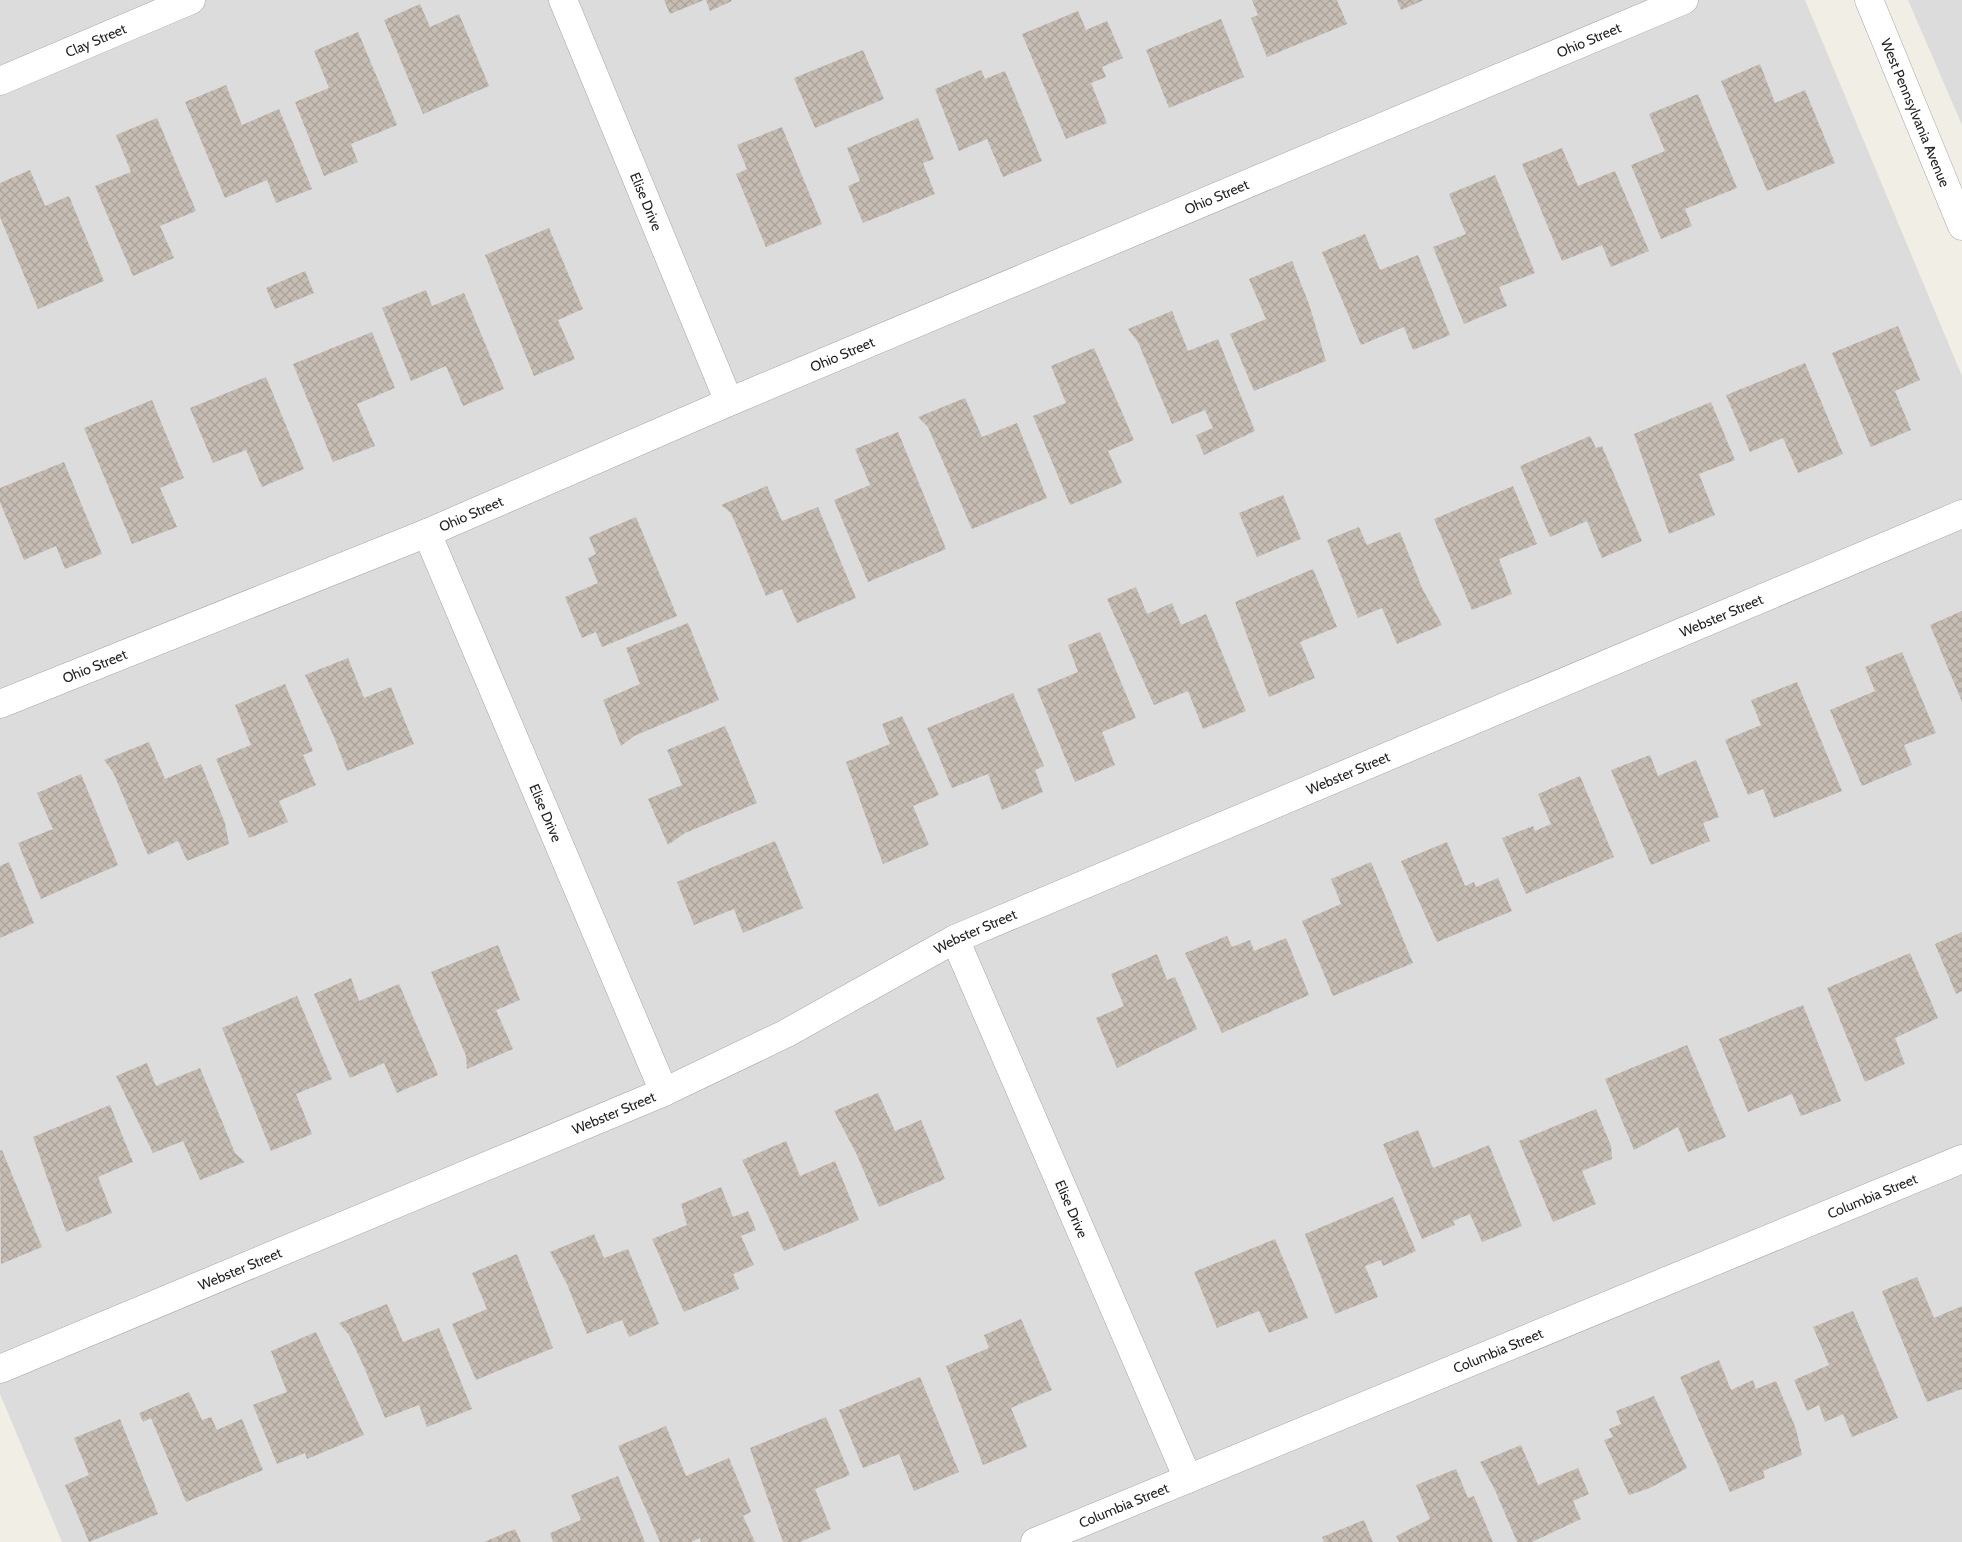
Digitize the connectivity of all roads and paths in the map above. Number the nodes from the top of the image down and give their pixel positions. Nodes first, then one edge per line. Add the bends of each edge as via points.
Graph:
1 (192, 0) edge
2 (563, 0) edge
3 (1684, 0) edge
4 (1869, 0) edge
5 (0, 81) edge
6 (1962, 226) edge
7 (729, 402) junction
8 (1962, 514) edge
9 (427, 533) junction
10 (0, 704) edge
11 (955, 939) junction
12 (664, 1092) junction
13 (1962, 1159) edge
14 (0, 1369) edge
15 (1188, 1479) junction
16 (1035, 1542) edge

1 - 5 street, Clay Street
2 - 7 street, Elise Drive
3 - 7 street, Ohio Street
4 - 6 street, West Pennsylvania Avenue
7 - 9 street, Ohio Street
8 - 11 street, Webster Street
9 - 10 street, Ohio Street
9 - 12 street, Elise Drive
11 - 12 street, Webster Street via 785,1034
11 - 15 street, Elise Drive
12 - 14 street, Webster Street
13 - 15 street, Columbia Street
15 - 16 street, Columbia Street

